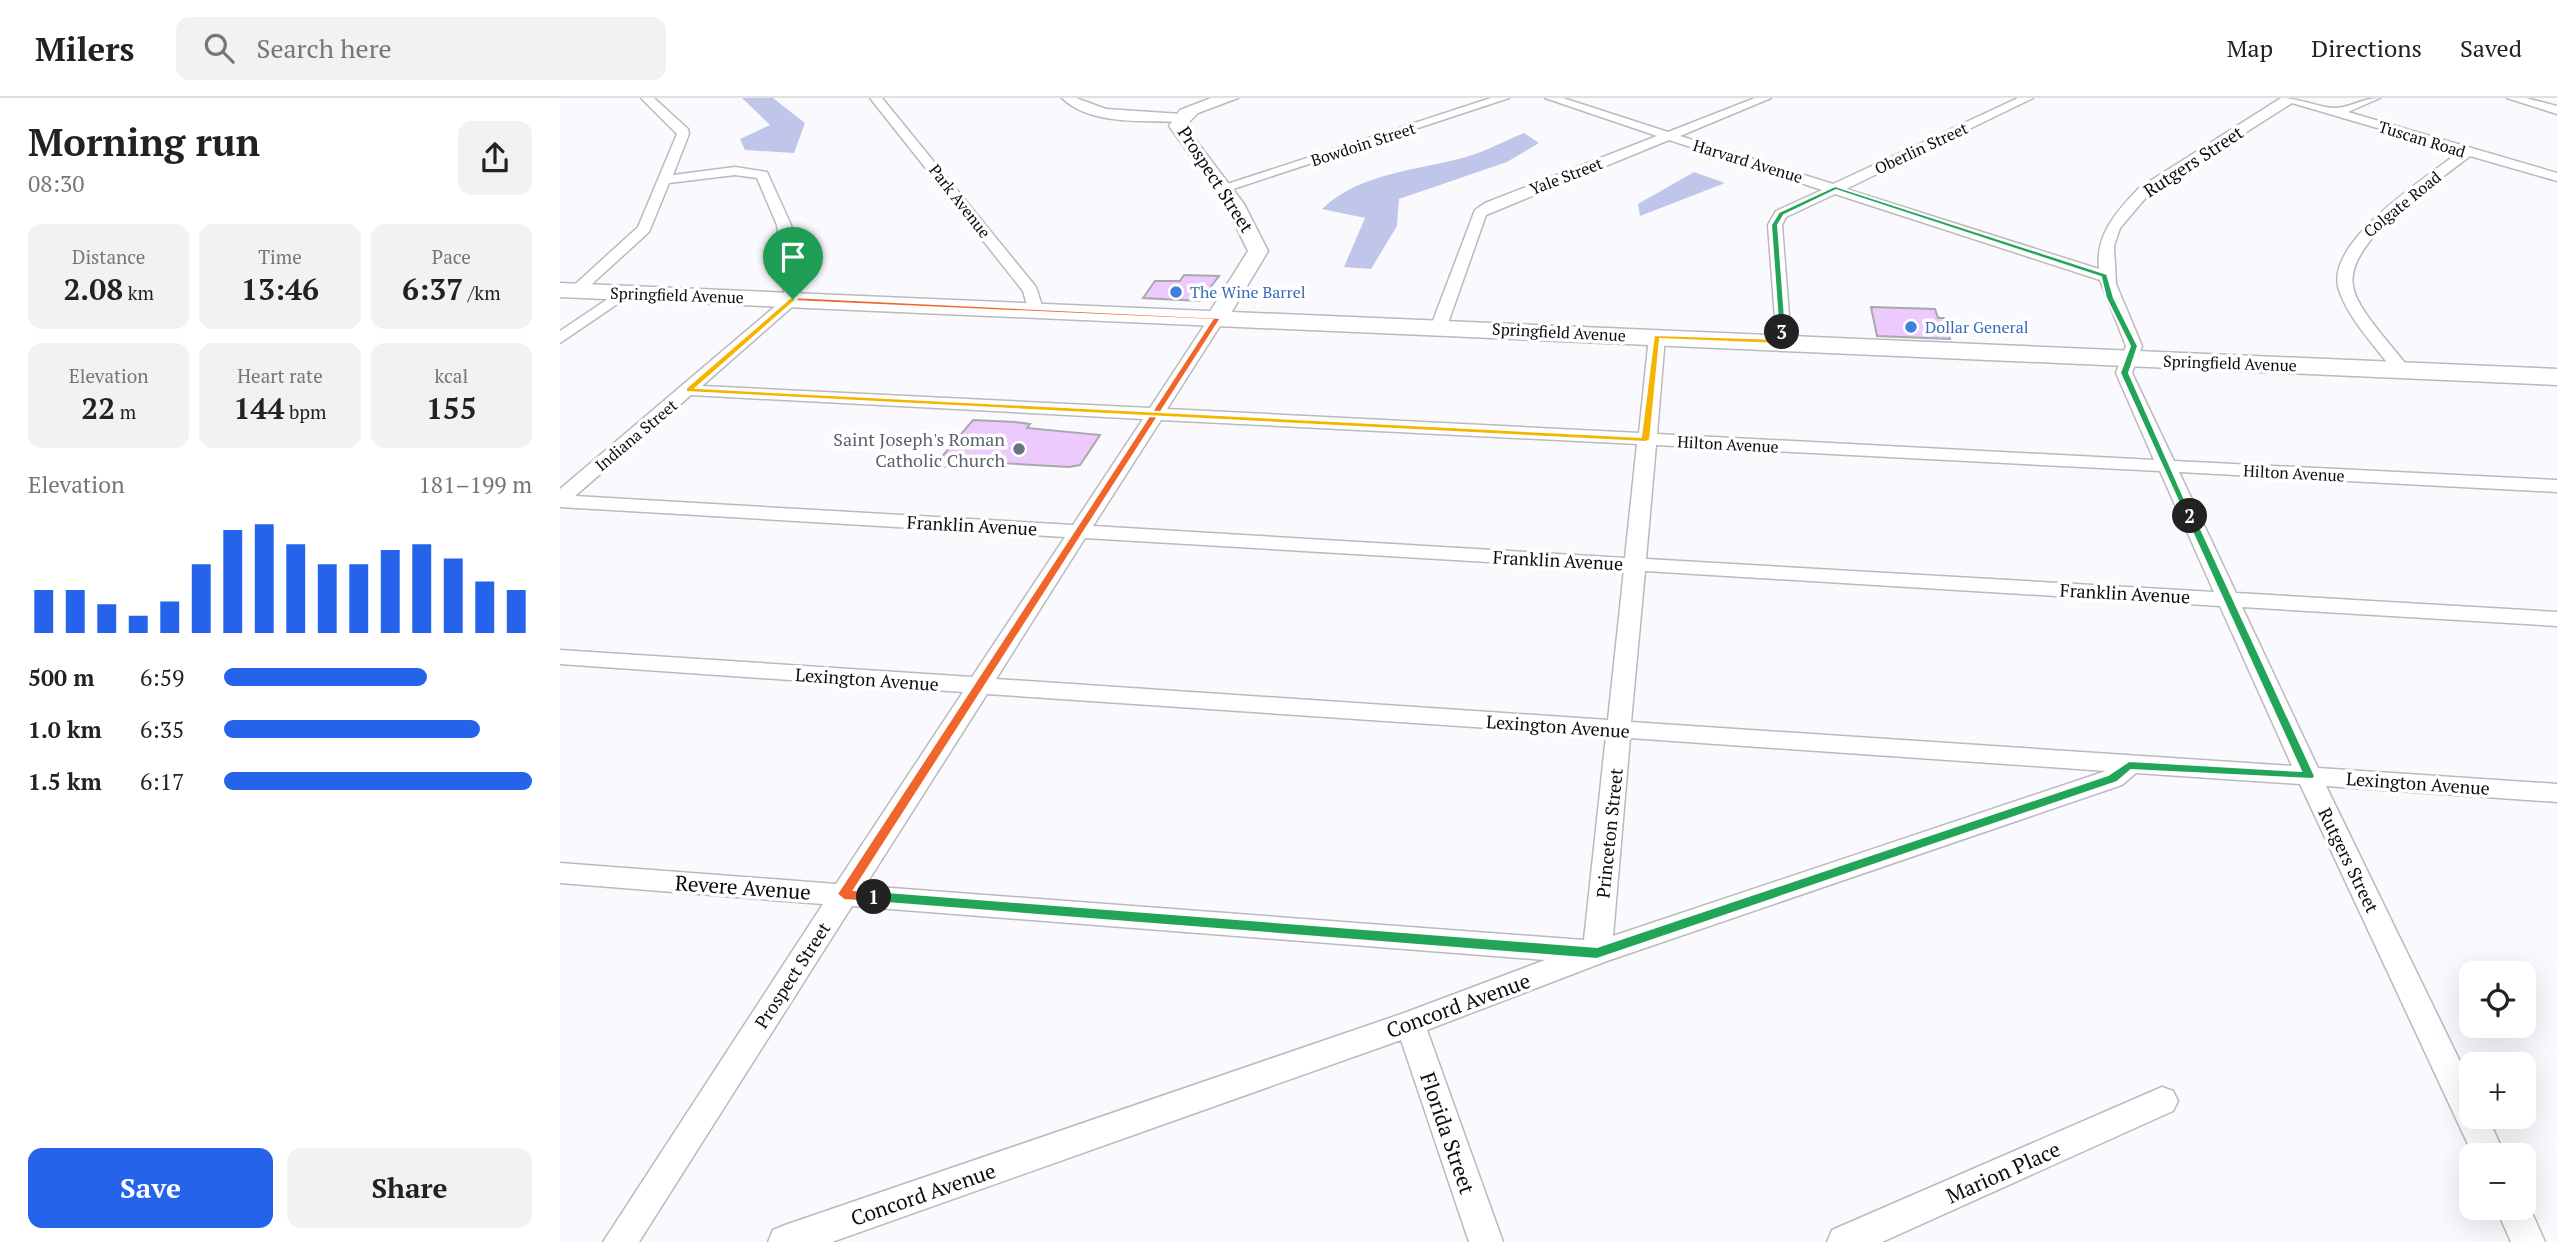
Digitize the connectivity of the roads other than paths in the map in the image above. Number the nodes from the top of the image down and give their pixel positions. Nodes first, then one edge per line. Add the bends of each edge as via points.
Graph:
1 (647, 98) edge
2 (876, 98) edge
3 (1068, 98) edge
4 (1230, 98) edge
5 (1503, 98) edge
6 (1551, 98) edge
7 (1765, 98) edge
8 (2027, 98) edge
9 (2289, 98) edge
10 (2374, 98) edge
11 (2513, 98) edge
12 (2557, 110) edge
13 (2334, 113) junction
14 (1181, 118) junction
15 (1669, 136) junction
16 (2466, 153) junction
17 (2557, 177) edge
18 (665, 180) junction
19 (1222, 188) junction
20 (1835, 188) junction
21 (2104, 276) junction
22 (568, 291) edge
23 (624, 293) junction
24 (793, 299) junction
25 (1035, 309) junction
26 (1217, 318) junction
27 (1439, 326) junction
28 (1657, 337) junction
29 (560, 338) edge
30 (1783, 342) junction
31 (2130, 359) junction
32 (2402, 369) junction
33 (2557, 377) edge
34 (689, 390) junction
35 (1155, 414) junction
36 (1646, 440) junction
37 (2167, 467) junction
38 (2557, 486) edge
39 (560, 500) edge
40 (1079, 532) junction
41 (1633, 564) junction
42 (2229, 599) junction
43 (2557, 619) edge
44 (560, 657) edge
45 (980, 687) junction
46 (1620, 730) junction
47 (2129, 765) junction
48 (2309, 776) junction
49 (2557, 793) edge
50 (560, 873) edge
51 (844, 894) junction
52 (1597, 953) junction
53 (1410, 1024) junction
54 (2162, 1101) dead end
55 (2483, 1143) edge
56 (2518, 1220) edge
57 (1856, 1240) edge
58 (620, 1242) edge
59 (785, 1242) edge
60 (1486, 1242) edge
61 (2528, 1242) edge

1 - 18 street via 682,129
2 - 25 street, Park Avenue via 1031,290
3 - 14 street via 1116,114
4 - 14 street, Prospect Street via 1196,108
5 - 19 street, Bowdoin Street
6 - 15 street, Harvard Avenue
7 - 15 street, Yale Street
8 - 20 street, Oberlin Street
9 - 13 street, Tuscan Road
9 - 21 street, Rutgers Street via 2125,207 2112,227
10 - 13 street
11 - 12 street
13 - 16 street, Tuscan Road
14 - 19 street, Prospect Street via 1177,126
15 - 20 street, Harvard Avenue
15 - 27 street, Yale Street via 1480,213
16 - 17 street, Tuscan Road
16 - 32 street, Colgate Road via 2367,232 2346,262 2345,287 2352,303
18 - 22 street via 644,229
18 - 24 street via 735,171 762,175 784,225
19 - 26 street, Prospect Street via 1258,251
20 - 21 street, Harvard Avenue
20 - 30 street, Oberlin Street via 1782,214 1774,225
21 - 31 street, Rutgers Street via 2134,346
22 - 23 main road, Springfield Avenue
23 - 24 main road, Springfield Avenue
23 - 29 street
24 - 25 main road, Springfield Avenue
24 - 34 street, Indiana Street
25 - 26 main road, Springfield Avenue
26 - 27 main road, Springfield Avenue
26 - 35 street, Prospect Street
27 - 28 main road, Springfield Avenue
28 - 30 main road, Springfield Avenue
28 - 36 street, Princeton Street
30 - 31 main road, Springfield Avenue
31 - 32 main road, Springfield Avenue
31 - 37 street, Rutgers Street via 2124,373
32 - 33 main road, Springfield Avenue
34 - 35 street, Hilton Avenue
34 - 39 street, Indiana Street
35 - 36 street, Hilton Avenue
35 - 40 street, Prospect Street
36 - 37 street, Hilton Avenue
36 - 41 street, Princeton Street
37 - 38 street, Hilton Avenue
37 - 42 street, Rutgers Street
39 - 40 street, Franklin Avenue
40 - 41 street, Franklin Avenue
40 - 45 street, Prospect Street
41 - 42 street, Franklin Avenue
41 - 46 street, Princeton Street
42 - 43 street, Franklin Avenue
42 - 48 street, Rutgers Street
44 - 45 street, Lexington Avenue
45 - 46 street, Lexington Avenue
45 - 51 street, Prospect Street
46 - 47 street, Lexington Avenue
46 - 52 street, Princeton Street
47 - 48 street, Lexington Avenue
47 - 52 street, Concord Avenue via 2113,779
48 - 49 street, Lexington Avenue
48 - 55 street, Rutgers Street
50 - 51 street, Revere Avenue
51 - 52 street, Revere Avenue
51 - 58 street, Prospect Street
52 - 53 street, Concord Avenue
53 - 59 street, Concord Avenue
53 - 60 street, Florida Street
54 - 57 street, Marion Place
56 - 61 street

